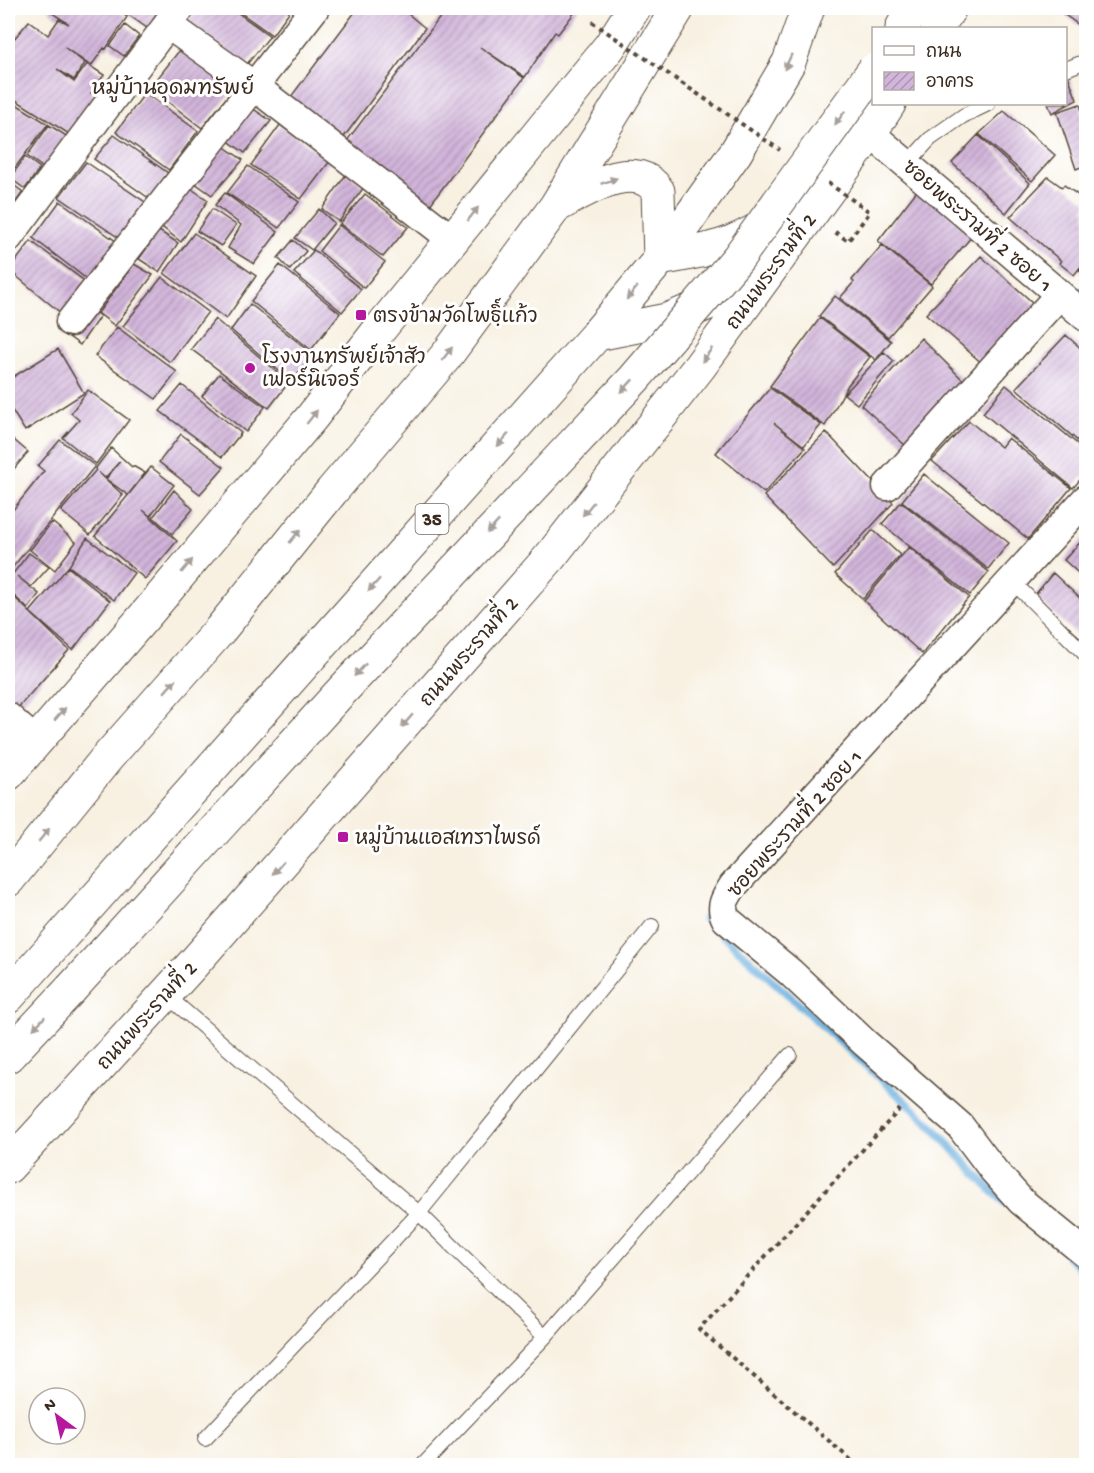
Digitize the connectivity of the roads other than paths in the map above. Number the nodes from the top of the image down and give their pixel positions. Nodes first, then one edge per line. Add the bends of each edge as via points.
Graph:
1 (315, 8) edge
2 (634, 8) edge
3 (678, 8) edge
4 (808, 8) edge
5 (913, 8) edge
6 (950, 8) edge
7 (173, 16) edge
8 (903, 27) edge
9 (938, 27) edge
10 (1086, 61) edge
11 (1067, 68) edge
12 (872, 71) edge
13 (254, 86) junction
14 (888, 105) edge
15 (986, 105) edge
16 (870, 133) junction
17 (907, 164) junction
18 (830, 178) junction
19 (556, 206) junction
20 (8, 238) edge
21 (453, 240) junction
22 (779, 258) junction
23 (660, 259) junction
24 (1059, 295) junction
25 (1086, 317) edge
26 (70, 322) dead end
27 (597, 334) junction
28 (887, 486) dead end
29 (1086, 499) edge
30 (1012, 581) junction
31 (1086, 655) edge
32 (8, 717) edge
33 (36, 742) junction
34 (8, 774) edge
35 (8, 880) edge
36 (652, 926) dead end
37 (165, 994) junction
38 (8, 997) edge
39 (790, 1055) dead end
40 (8, 1056) edge
41 (8, 1167) edge
42 (419, 1213) junction
43 (1086, 1254) edge
44 (545, 1337) junction
45 (205, 1439) dead end
46 (422, 1466) edge

1 - 13 street
21 -> 2 main road via 610,46
3 - 19 main road
4 -> 23 main road, 35 via 789,62 736,152
5 - 8 main road
6 - 9 main road
7 - 13 street
7 - 20 street
10 - 11 lane
12 -> 40 main road, bridge via 738,258 634,379 345,686
13 - 21 street
13 - 26 street
14 - 16 main road, ถนนพระรามที่ 2
15 - 17 lane via 930,139
16 - 17 street, ซอยพระรามที่ 2 ซอย 1
16 - 18 main road, ถนนพระรามที่ 2
17 - 24 street, ซอยพระรามที่ 2 ซอย 1
18 - 22 main road, ถนนพระรามที่ 2
18 - 23 main road via 768,223 732,241
19 -> 23 main road via 609,179 639,176 652,182 658,191
35 -> 19 main road via 447,355
33 -> 21 main road via 290,444
22 - 27 main road via 721,298 667,320
22 -> 37 main road, ถนนพระรามที่ 2 via 700,366 549,557
23 -> 27 main road, 35
24 - 25 street, ซอยพระรามที่ 2 ซอย 1
24 - 28 street
27 -> 38 main road, 35
29 - 30 street, ซอยพระรามที่ 2 ซอย 1
30 - 31 lane
30 - 43 street, ซอยพระรามที่ 2 ซอย 1 via 733,886 723,913 960,1126 1022,1200
32 - 33 street
33 - 34 main road
36 - 42 lane
37 - 41 main road, ถนนพระรามที่ 2
37 - 42 lane
39 - 44 lane
42 - 44 lane
42 - 45 lane
44 - 46 lane

